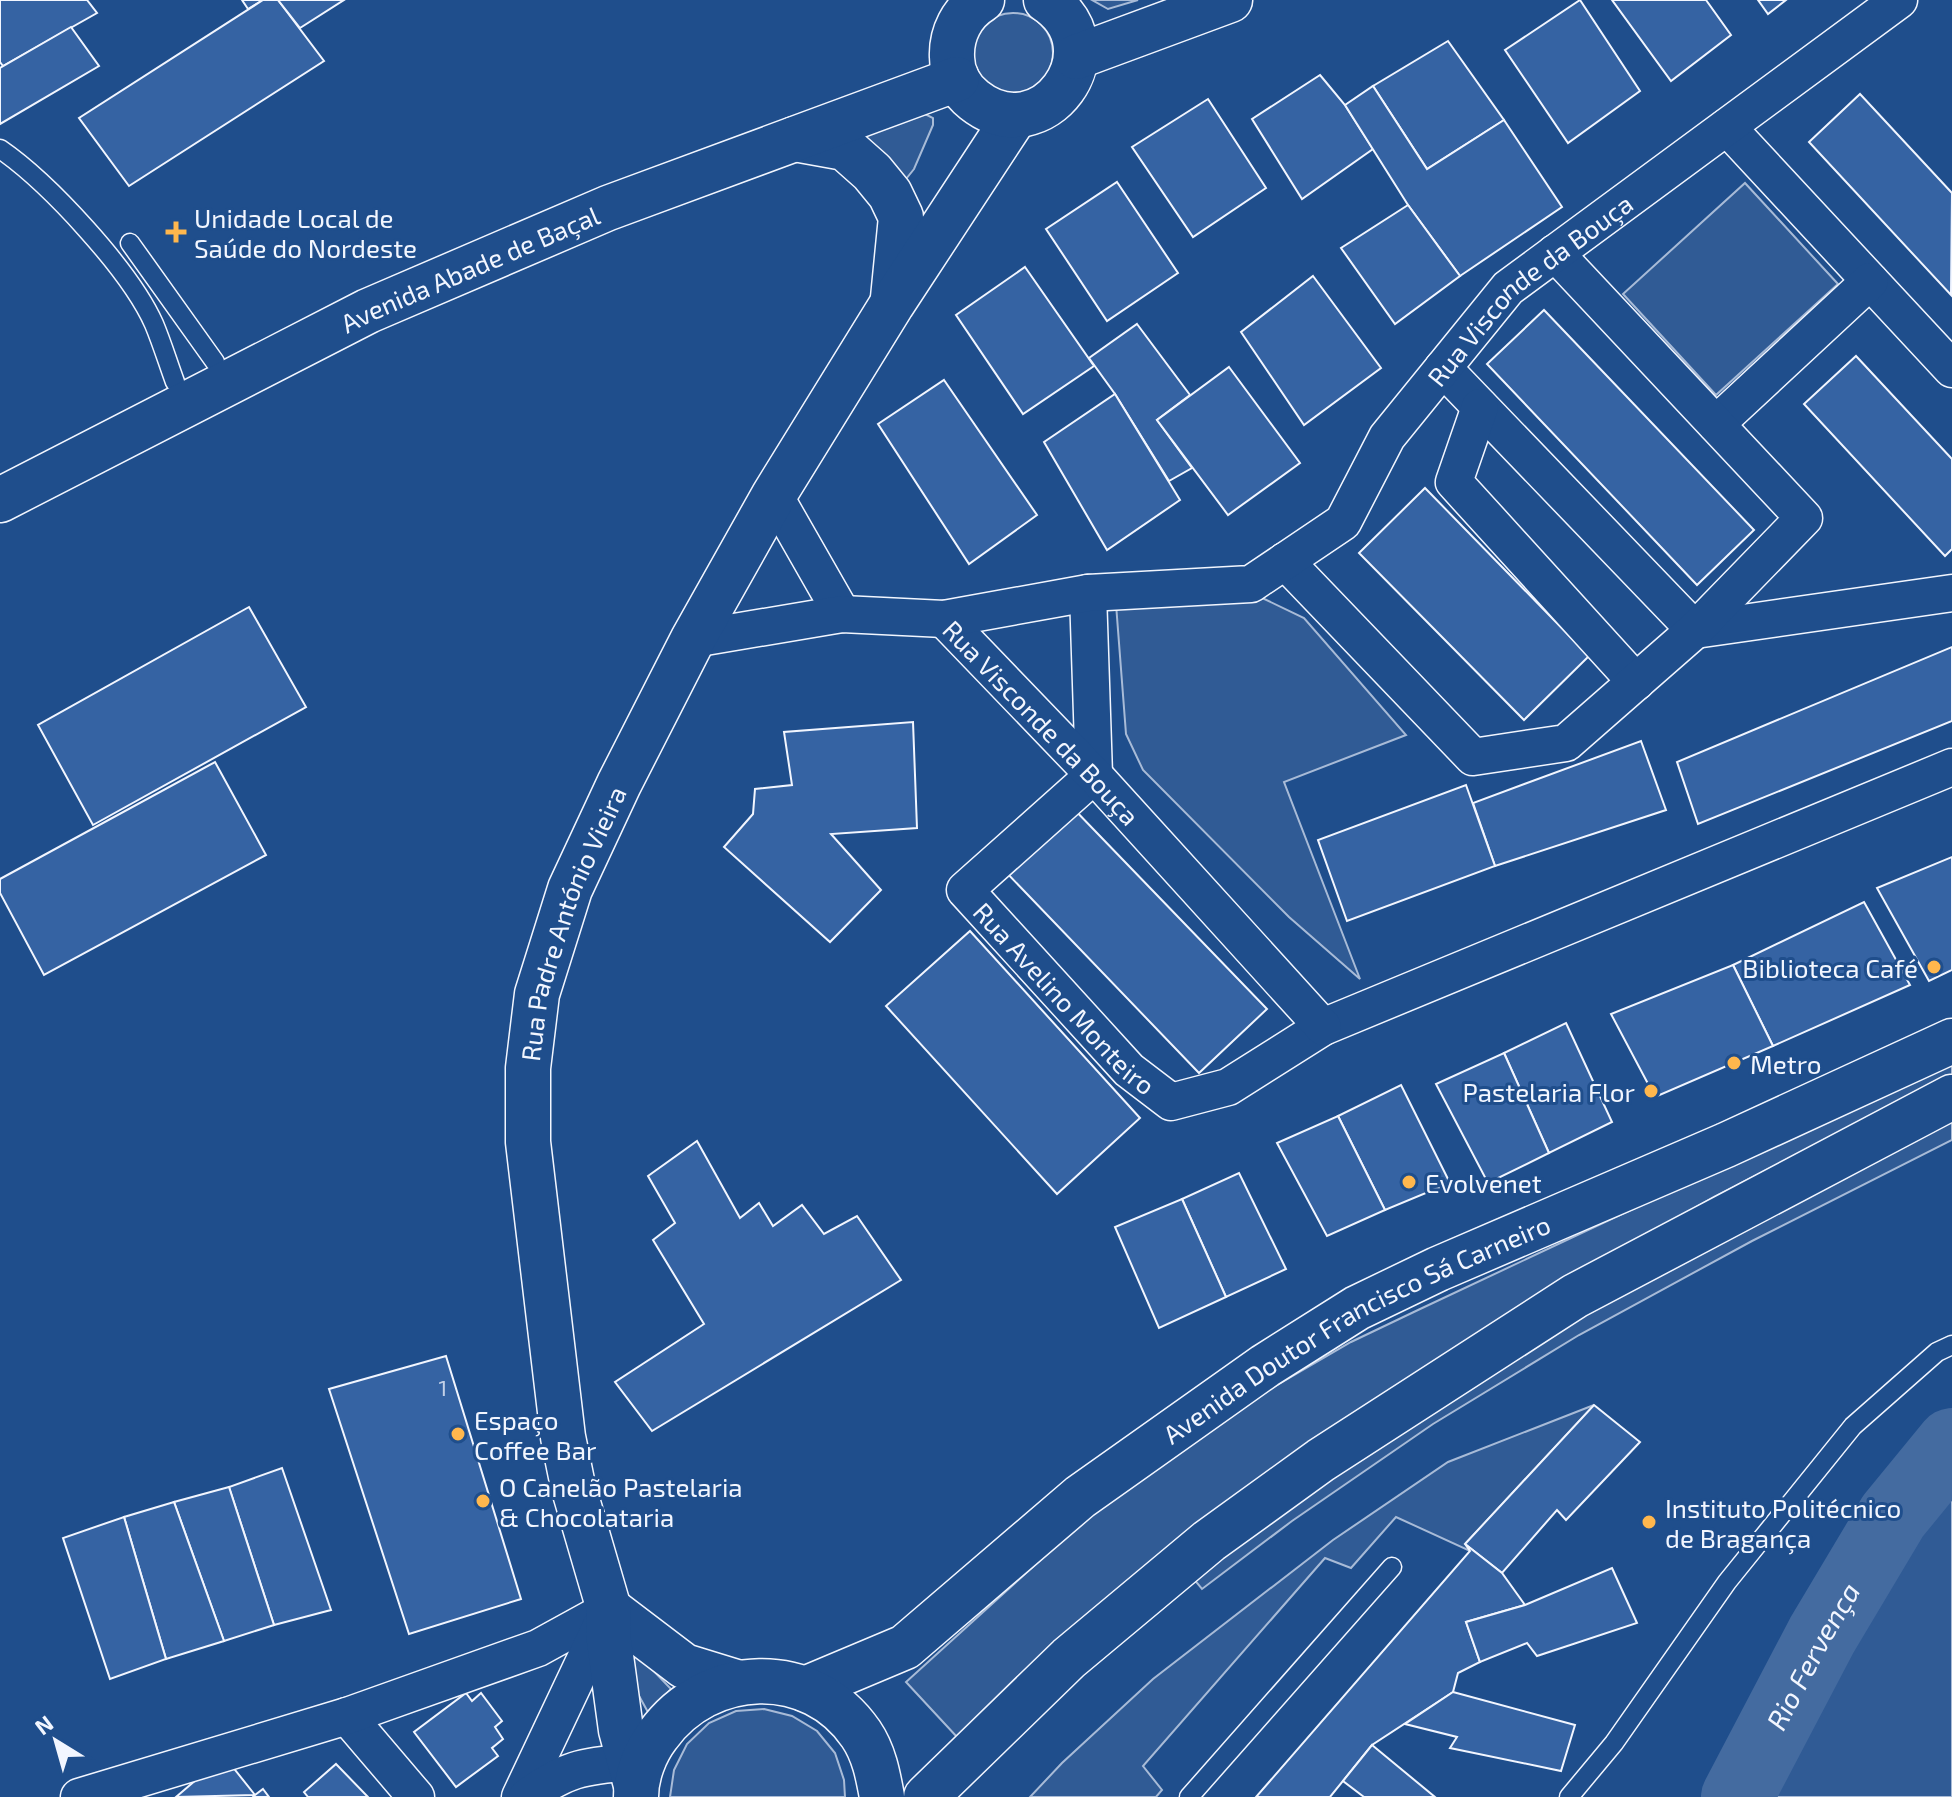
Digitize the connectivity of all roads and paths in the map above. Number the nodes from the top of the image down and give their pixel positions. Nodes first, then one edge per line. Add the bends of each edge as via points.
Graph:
1 (982, 0) edge
2 (1176, 0) edge
3 (1230, 0) edge
4 (1899, 0) edge
5 (1064, 19) edge
6 (977, 89) junction
7 (1727, 127) junction
8 (795, 139) junction
9 (4, 159) edge
10 (130, 243) dead end
11 (1555, 253) junction
12 (1870, 281) junction
13 (892, 304) junction
14 (215, 362) junction
15 (1443, 368) junction
16 (1952, 369) edge
17 (182, 392) junction
18 (1480, 407) junction
19 (1716, 424) junction
20 (0, 467) edge
21 (774, 495) junction
22 (0, 500) edge
23 (1285, 561) junction
24 (1088, 593) junction
25 (1952, 593) edge
26 (842, 614) junction
27 (944, 619) junction
28 (1695, 630) junction
29 (693, 639) junction
30 (1636, 682) junction
31 (1952, 767) edge
32 (1094, 775) junction
33 (1323, 1027) junction
34 (1952, 1041) edge
35 (1952, 1097) edge
36 (1952, 1345) edge
37 (1392, 1567) dead end
38 (609, 1609) junction
39 (736, 1682) junction
40 (805, 1689) junction
41 (347, 1716) junction
42 (634, 1781) edge
43 (86, 1796) edge
44 (416, 1797) edge
45 (520, 1797) edge
46 (527, 1797) edge
47 (882, 1797) edge
48 (926, 1797) edge
49 (1189, 1797) edge
50 (1569, 1797) edge

1 - 6 main road via 963,16 954,35
2 - 5 main road via 1104,26
3 - 5 main road
4 - 7 street, Rua Visconde da Bouça
5 - 6 main road, Avenida Abade de Baçal via 1072,75 1050,104 1033,112
6 - 8 main road, Avenida Abade de Baçal
6 - 13 main road, Rua Padre António Vieira
6 - 14 main road, Avenida Abade de Baçal via 892,80 661,160 425,258
7 - 11 street, Rua Visconde da Bouça
7 - 12 street
8 - 13 main road via 845,148 890,194 901,217
8 - 17 main road, Avenida Abade de Baçal via 546,233
9 - 17 lane via 110,256 153,322
10 - 14 lane
11 - 15 street, Rua Visconde da Bouça via 1508,288
11 - 19 street
12 - 16 street
12 - 19 street
13 - 21 main road, Rua Padre António Vieira
14 - 17 main road
15 - 18 street
15 - 23 street, Rua Visconde da Bouça via 1387,437 1343,522
17 - 20 main road, Avenida Abade de Baçal
17 - 22 main road, Avenida Abade de Baçal
18 - 28 street
18 - 30 street via 1454,482
19 - 28 street via 1804,518
21 - 26 street
21 - 29 main road, Rua Padre António Vieira
23 - 24 street, Rua Visconde da Bouça via 1251,584
23 - 30 street via 1473,757 1566,743
24 - 27 street, Rua Visconde da Bouça
24 - 32 street
25 - 28 street
26 - 27 street
26 - 29 street
27 - 32 street, Rua Visconde da Bouça
28 - 30 street
29 - 38 main road, Rua Padre António Vieira via 570,889 537,994 528,1068 528,1142 563,1437
31 - 33 street
32 - 33 street, Rua Visconde da Bouça
32 - 33 street, Rua Avelino Monteiro via 965,890 1129,1070 1171,1102 1228,1087
34 - 40 main road, Avenida Doutor Francisco Sá Carneiro via 1357,1308 1080,1497 905,1647
35 - 48 main road via 1575,1296 1321,1460 1209,1541 1069,1658
36 - 50 lane via 1937,1352 1853,1426 1727,1582 1614,1743
37 - 49 lane
38 - 39 main road via 684,1666
38 - 41 street via 538,1648
38 - 42 main road, Rua Padre António Vieira via 621,1730
38 - 45 street
39 - 40 main road via 772,1681
39 - 42 main road via 703,1694 671,1716 648,1748
40 - 47 main road via 837,1707 861,1734 877,1767
41 - 43 street
41 - 44 street
42 - 46 street via 591,1765 555,1777

